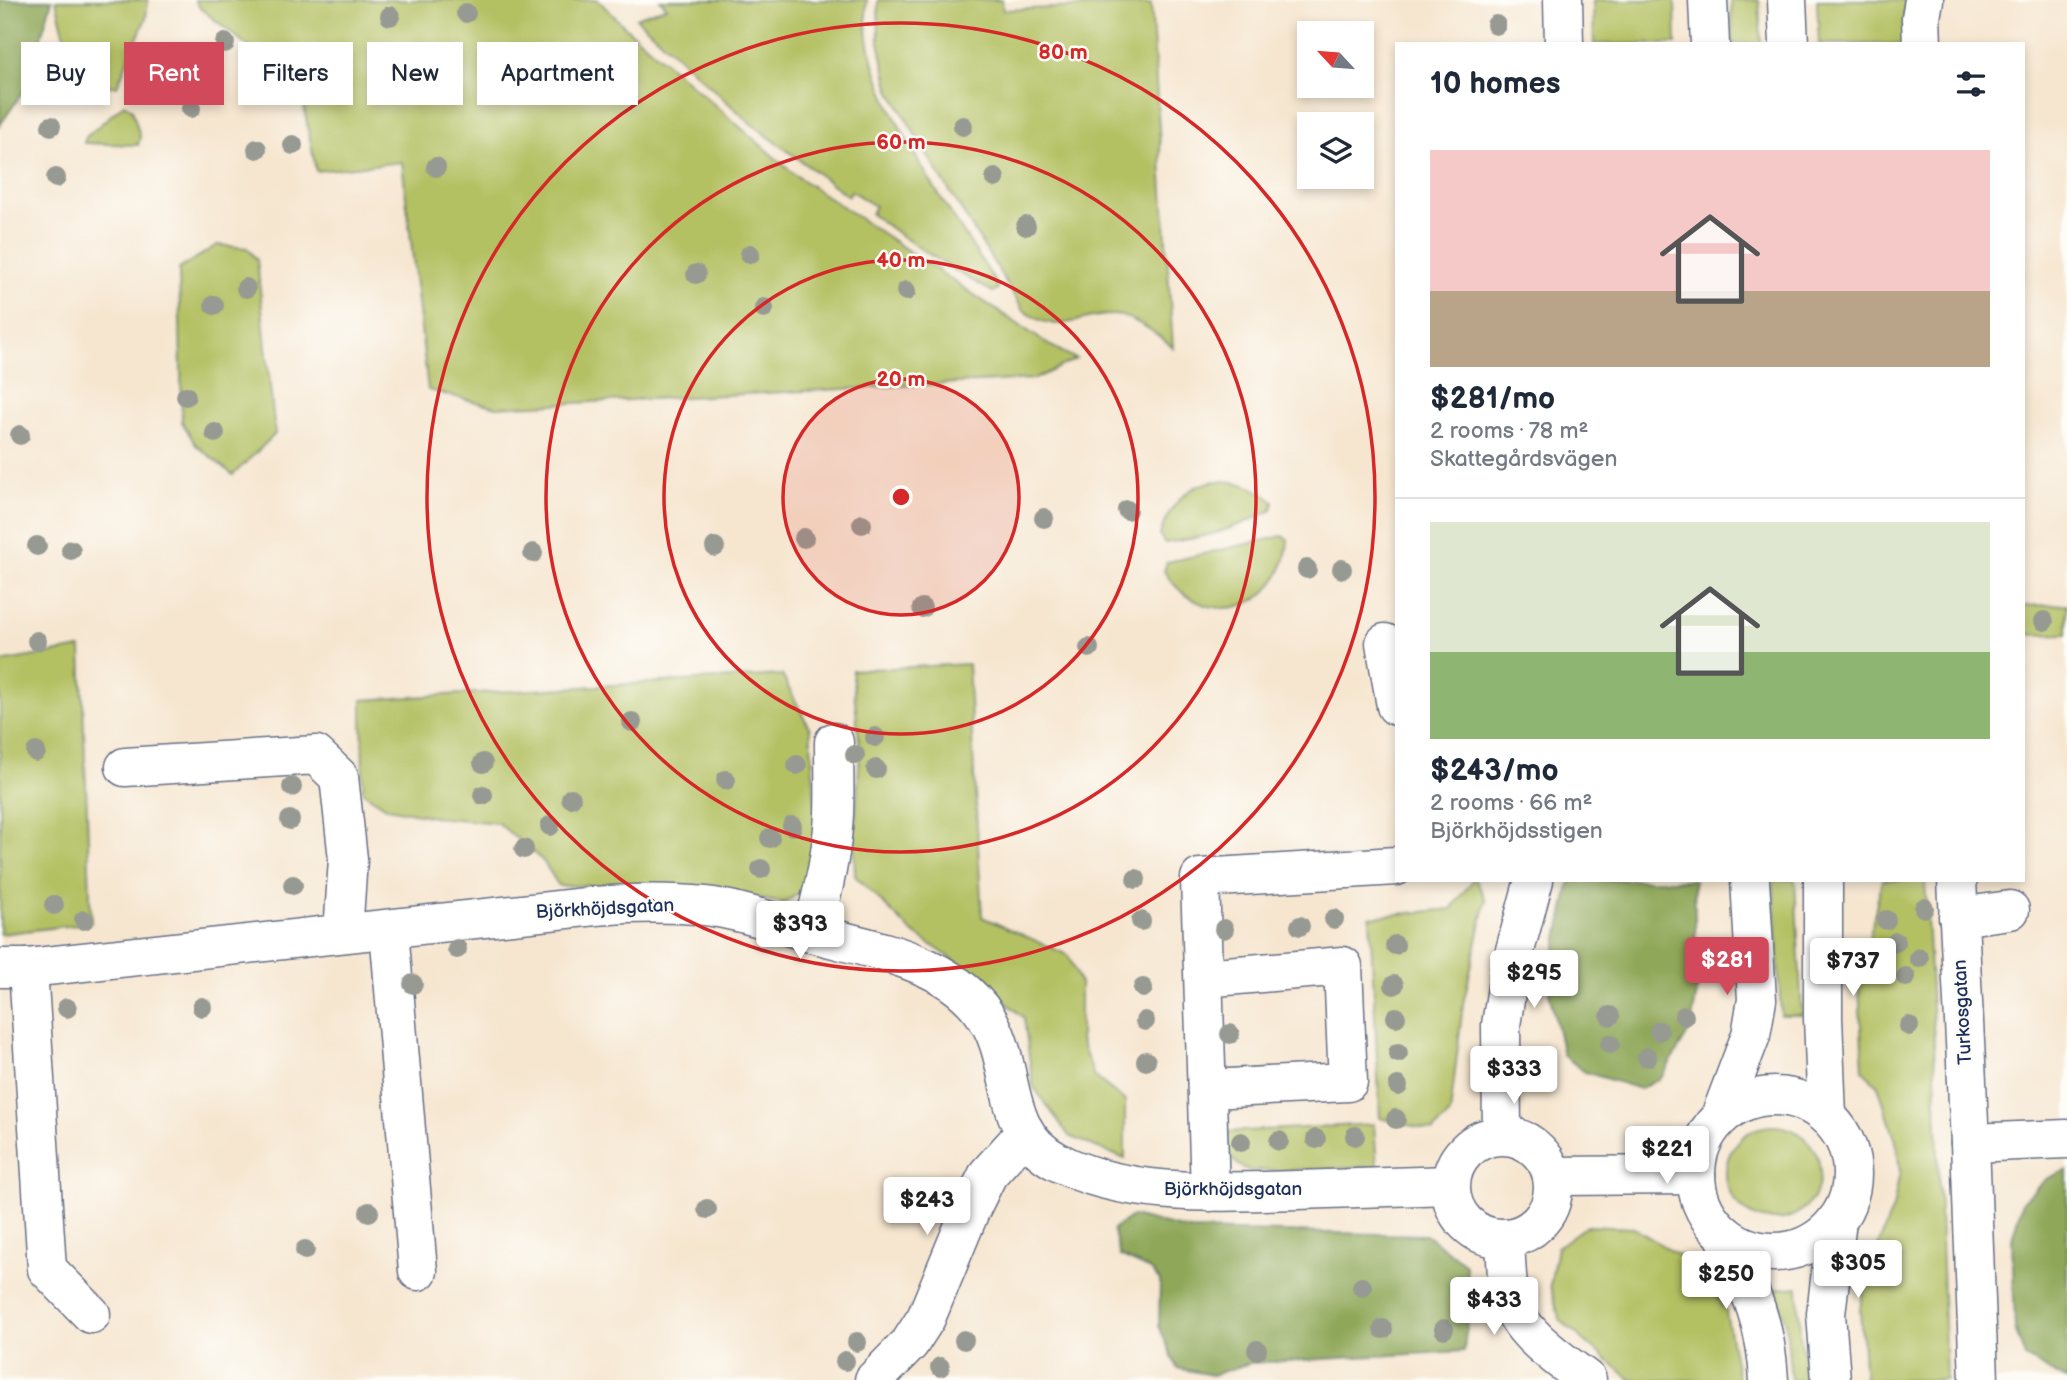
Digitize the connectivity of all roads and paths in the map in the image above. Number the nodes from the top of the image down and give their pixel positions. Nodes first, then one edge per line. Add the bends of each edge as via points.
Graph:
1 (1563, 0) edge
2 (1708, 0) edge
3 (1787, 0) edge
4 (1924, 0) edge
5 (1564, 42) edge
6 (1710, 42) edge
7 (1789, 42) edge
8 (1922, 42) edge
9 (1385, 643) dead end
10 (1395, 700) edge
11 (834, 742) dead end
12 (125, 767) dead end
13 (1395, 866) edge
14 (1533, 882) edge
15 (1750, 882) edge
16 (1823, 882) edge
17 (1957, 898) edge
18 (2010, 911) dead end
19 (389, 930) junction
20 (343, 933) junction
21 (811, 933) junction
22 (14, 968) edge
23 (1204, 978) junction
24 (1208, 1089) junction
25 (1827, 1116) junction
26 (1720, 1117) junction
27 (1024, 1134) junction
28 (1502, 1135) junction
29 (2067, 1139) edge
30 (1970, 1143) junction
31 (1696, 1175) junction
32 (1552, 1176) junction
33 (1450, 1185) junction
34 (1210, 1192) junction
35 (1837, 1220) junction
36 (1723, 1233) junction
37 (1505, 1238) junction
38 (418, 1271) dead end
39 (91, 1314) dead end
40 (874, 1380) edge
41 (1587, 1380) edge
42 (1769, 1380) edge
43 (1831, 1380) edge
44 (1979, 1380) edge

1 - 5 street
2 - 6 street
3 - 7 street
4 - 8 street
9 - 10 street
11 - 21 street via 830,852
12 - 20 street via 316,755 339,777 348,859
13 - 23 street via 1200,878
14 - 28 street via 1510,969 1501,1026
15 - 26 street via 1757,1000 1751,1035
16 - 25 street
17 - 18 street
17 - 30 street, Turkosgatan
19 - 20 street, Björkhöjdsgatan
19 - 21 street, Björkhöjdsgatan via 645,902 709,906
19 - 38 street
20 - 22 street, Björkhöjdsgatan
21 - 27 street, Björkhöjdsgatan via 918,964 959,987 981,1008 992,1027
22 - 39 street via 47,1269
23 - 24 street
23 - 24 street via 1343,966 1348,1082
24 - 34 street
25 - 26 street via 1799,1100 1765,1096 1733,1107
25 - 35 street via 1844,1139 1851,1166 1849,1195
26 - 31 street via 1702,1143
27 - 34 street, Björkhöjdsgatan via 1038,1150 1080,1172 1158,1189
27 - 40 street via 988,1174 926,1318 910,1343
28 - 32 street via 1534,1147
28 - 33 street via 1483,1139 1466,1150
29 - 30 street
30 - 44 street, Turkosgatan
31 - 32 street
31 - 36 street via 1700,1200
32 - 37 street via 1552,1198 1543,1218 1526,1232
33 - 34 street, Björkhöjdsgatan
33 - 37 street via 1454,1206 1466,1224 1485,1235
35 - 36 street via 1813,1241 1783,1251 1750,1248
35 - 43 street via 1826,1314
36 - 42 street via 1761,1320
37 - 41 street via 1510,1299 1518,1319

